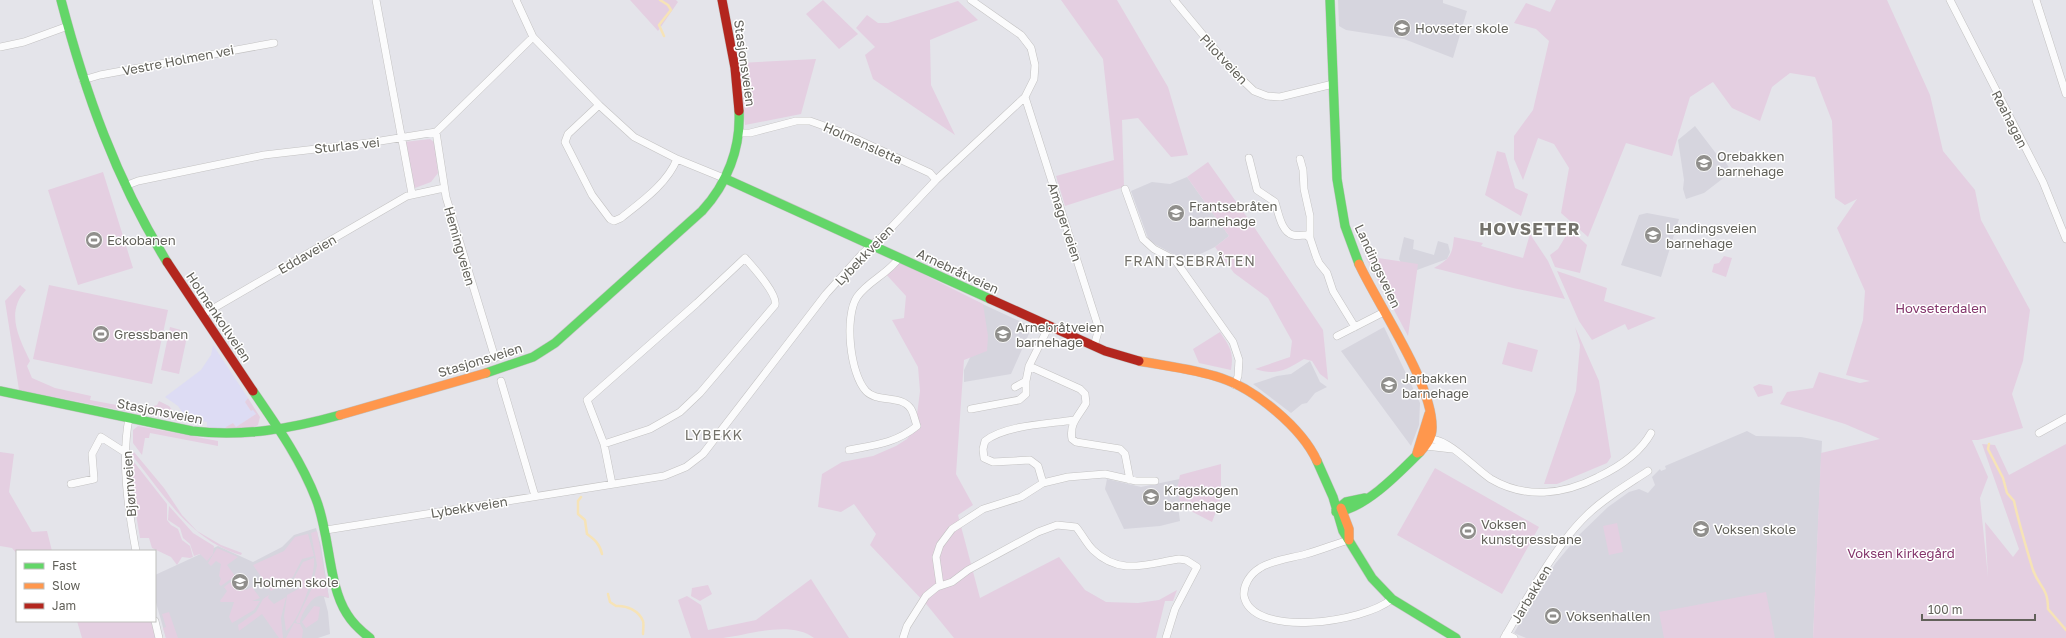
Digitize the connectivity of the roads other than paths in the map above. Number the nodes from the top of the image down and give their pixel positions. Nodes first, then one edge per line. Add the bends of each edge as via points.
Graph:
1 (61, 0) edge
2 (376, 0) edge
3 (516, 0) edge
4 (722, 0) edge
5 (971, 0) edge
6 (1174, 0) edge
7 (1330, 0) edge
8 (1950, 0) edge
9 (2036, 0) edge
10 (68, 26) junction
11 (533, 37) junction
12 (274, 43) dead end
13 (0, 47) edge
14 (83, 80) junction
15 (1333, 84) junction
16 (2066, 94) edge
17 (1025, 97) junction
18 (599, 105) junction
19 (436, 132) junction
20 (738, 133) junction
21 (401, 138) junction
22 (1249, 158) dead end
23 (677, 159) junction
24 (1300, 159) dead end
25 (726, 179) junction
26 (936, 180) junction
27 (125, 186) junction
28 (444, 188) junction
29 (1125, 189) dead end
30 (412, 194) junction
31 (1310, 238) junction
32 (2066, 239) edge
33 (872, 246) junction
34 (898, 258) junction
35 (1384, 312) junction
36 (202, 315) junction
37 (1048, 326) junction
38 (1355, 327) junction
39 (1337, 336) dead end
40 (1094, 346) junction
41 (495, 358) dead end
42 (1030, 366) junction
43 (500, 381) dead end
44 (1026, 381) junction
45 (1236, 384) junction
46 (1015, 387) dead end
47 (0, 390) edge
48 (971, 409) dead end
49 (129, 418) junction
50 (2066, 418) edge
51 (1074, 420) junction
52 (280, 431) junction
53 (1651, 433) dead end
54 (2039, 433) dead end
55 (1426, 441) junction
56 (604, 444) junction
57 (849, 450) dead end
58 (126, 453) junction
59 (1648, 471) dead end
60 (1130, 480) junction
61 (1155, 482) dead end
62 (1043, 483) junction
63 (72, 484) dead end
64 (612, 484) junction
65 (535, 496) junction
66 (1340, 510) junction
67 (326, 530) junction
68 (1349, 540) junction
69 (136, 550) edge
70 (940, 585) junction
71 (1392, 599) junction
72 (155, 622) edge
73 (1291, 630) dead end
74 (1306, 630) dead end
75 (1505, 636) edge
76 (159, 638) edge
77 (370, 638) edge
78 (903, 638) edge
79 (1166, 638) edge
80 (1456, 638) edge
81 (1514, 638) edge

1 - 10 street, Holmenkollveien
2 - 21 street
3 - 11 street, Arnebråtveien
4 - 20 street, Stasjonsveien via 739,99
5 - 17 street, Lybekkveien via 1021,35 1031,48 1035,65 1034,79
6 - 15 street, Pilotveien via 1233,71 1254,90 1267,96 1280,97
7 - 15 street, Landingsveien
8 - 32 street, Røahagan via 2043,182
9 - 16 street
10 - 13 street via 20,43
10 - 14 street, Holmenkollveien
11 - 18 street, Arnebråtveien
11 - 19 street
12 - 14 street, Vestre Holmen vei
14 - 27 street, Holmenkollveien via 99,126
15 - 35 street, Landingsveien via 1336,173 1342,214 1353,250
17 - 26 street, Lybekkveien
17 - 40 street, Amagerveien via 1097,323 1098,332
18 - 23 street, Arnebråtveien via 641,142
18 - 23 street via 568,134 565,142 592,195 610,219 614,221 621,218 654,191 669,174
19 - 21 street, Sturlas vei
19 - 28 street, Hemingveien
20 - 25 street, Stasjonsveien
20 - 26 street, Holmensletta via 810,121 841,132 930,173
21 - 27 street, Sturlas vei via 231,161
21 - 30 street
22 - 31 street via 1257,190 1275,202 1279,217 1287,231 1292,235 1306,235
23 - 25 street, Arnebråtveien
24 - 31 street via 1310,216
25 - 33 street, Arnebråtveien
25 - 52 street, Stasjonsveien via 714,197 687,226 562,338 540,353 506,367
26 - 33 street, Lybekkveien
27 - 36 street, Holmenkollveien via 154,240
28 - 30 street, Eddaveien
28 - 41 street, Hemingveien via 468,275
29 - 45 street via 1143,239 1154,249 1175,260 1233,342 1239,360
30 - 36 street, Eddaveien
31 - 38 street via 1318,263 1327,273 1333,291
33 - 34 street, Arnebråtveien
33 - 64 street, Lybekkveien via 826,294 703,454 686,467 664,476
34 - 37 street, Arnebråtveien
34 - 57 street via 857,297 851,312 849,337 865,391 898,401 910,408 917,426 904,436 879,445
35 - 38 street
35 - 55 street, Landingsveien via 1424,389 1429,414
36 - 52 street, Holmenkollveien
37 - 40 street, Arnebråtveien
37 - 42 street
38 - 39 street
40 - 45 street, Arnebråtveien via 1132,359 1205,374
42 - 44 street
42 - 51 street via 1080,389 1085,394 1086,403
43 - 65 street
44 - 46 street
44 - 48 street via 1026,394 1020,400
45 - 66 street, Arnebråtveien via 1268,405 1292,426 1315,457
47 - 49 street, Stasjonsveien
49 - 52 street, Stasjonsveien via 212,434 240,435
49 - 58 street, Bjørnveien
50 - 54 street
51 - 60 street via 1070,430 1076,442 1120,449 1125,454
51 - 62 street via 992,435 984,441 984,458 993,462 1030,460 1038,466
52 - 67 street, Holmenkollveien via 309,481
53 - 55 street via 1637,452 1607,472 1573,488 1548,493 1505,486 1481,472 1452,449
55 - 66 street via 1394,477 1357,505
56 - 56 street via 587,400 697,304 745,258 769,288 776,301 775,305 700,393 680,412 644,432
56 - 64 street
58 - 63 street via 101,437 92,454 94,479
58 - 69 street, Bjørnveien
59 - 75 street, Jarbakken via 1619,489 1586,516 1554,556
60 - 61 street
60 - 62 street via 1105,474 1088,474
62 - 70 street via 1021,497 983,509 952,529 940,545 936,557
64 - 65 street, Lybekkveien
65 - 67 street, Lybekkveien
66 - 68 street, Arnebråtveien via 1349,529
67 - 77 street, Holmenkollveien via 333,581 340,602 353,623
68 - 71 street, Arnebråtveien via 1367,571
68 - 73 street via 1266,566 1259,569 1246,584 1244,598 1251,614 1270,626
70 - 78 street via 926,596 907,626
70 - 79 street via 952,582 968,570 1038,532 1057,526 1076,527 1092,549 1120,566 1130,567 1179,559 1186,560 1196,567 1175,610
71 - 74 street via 1369,613 1322,628
71 - 80 street, Arnebråtveien
72 - 76 street
75 - 81 street

